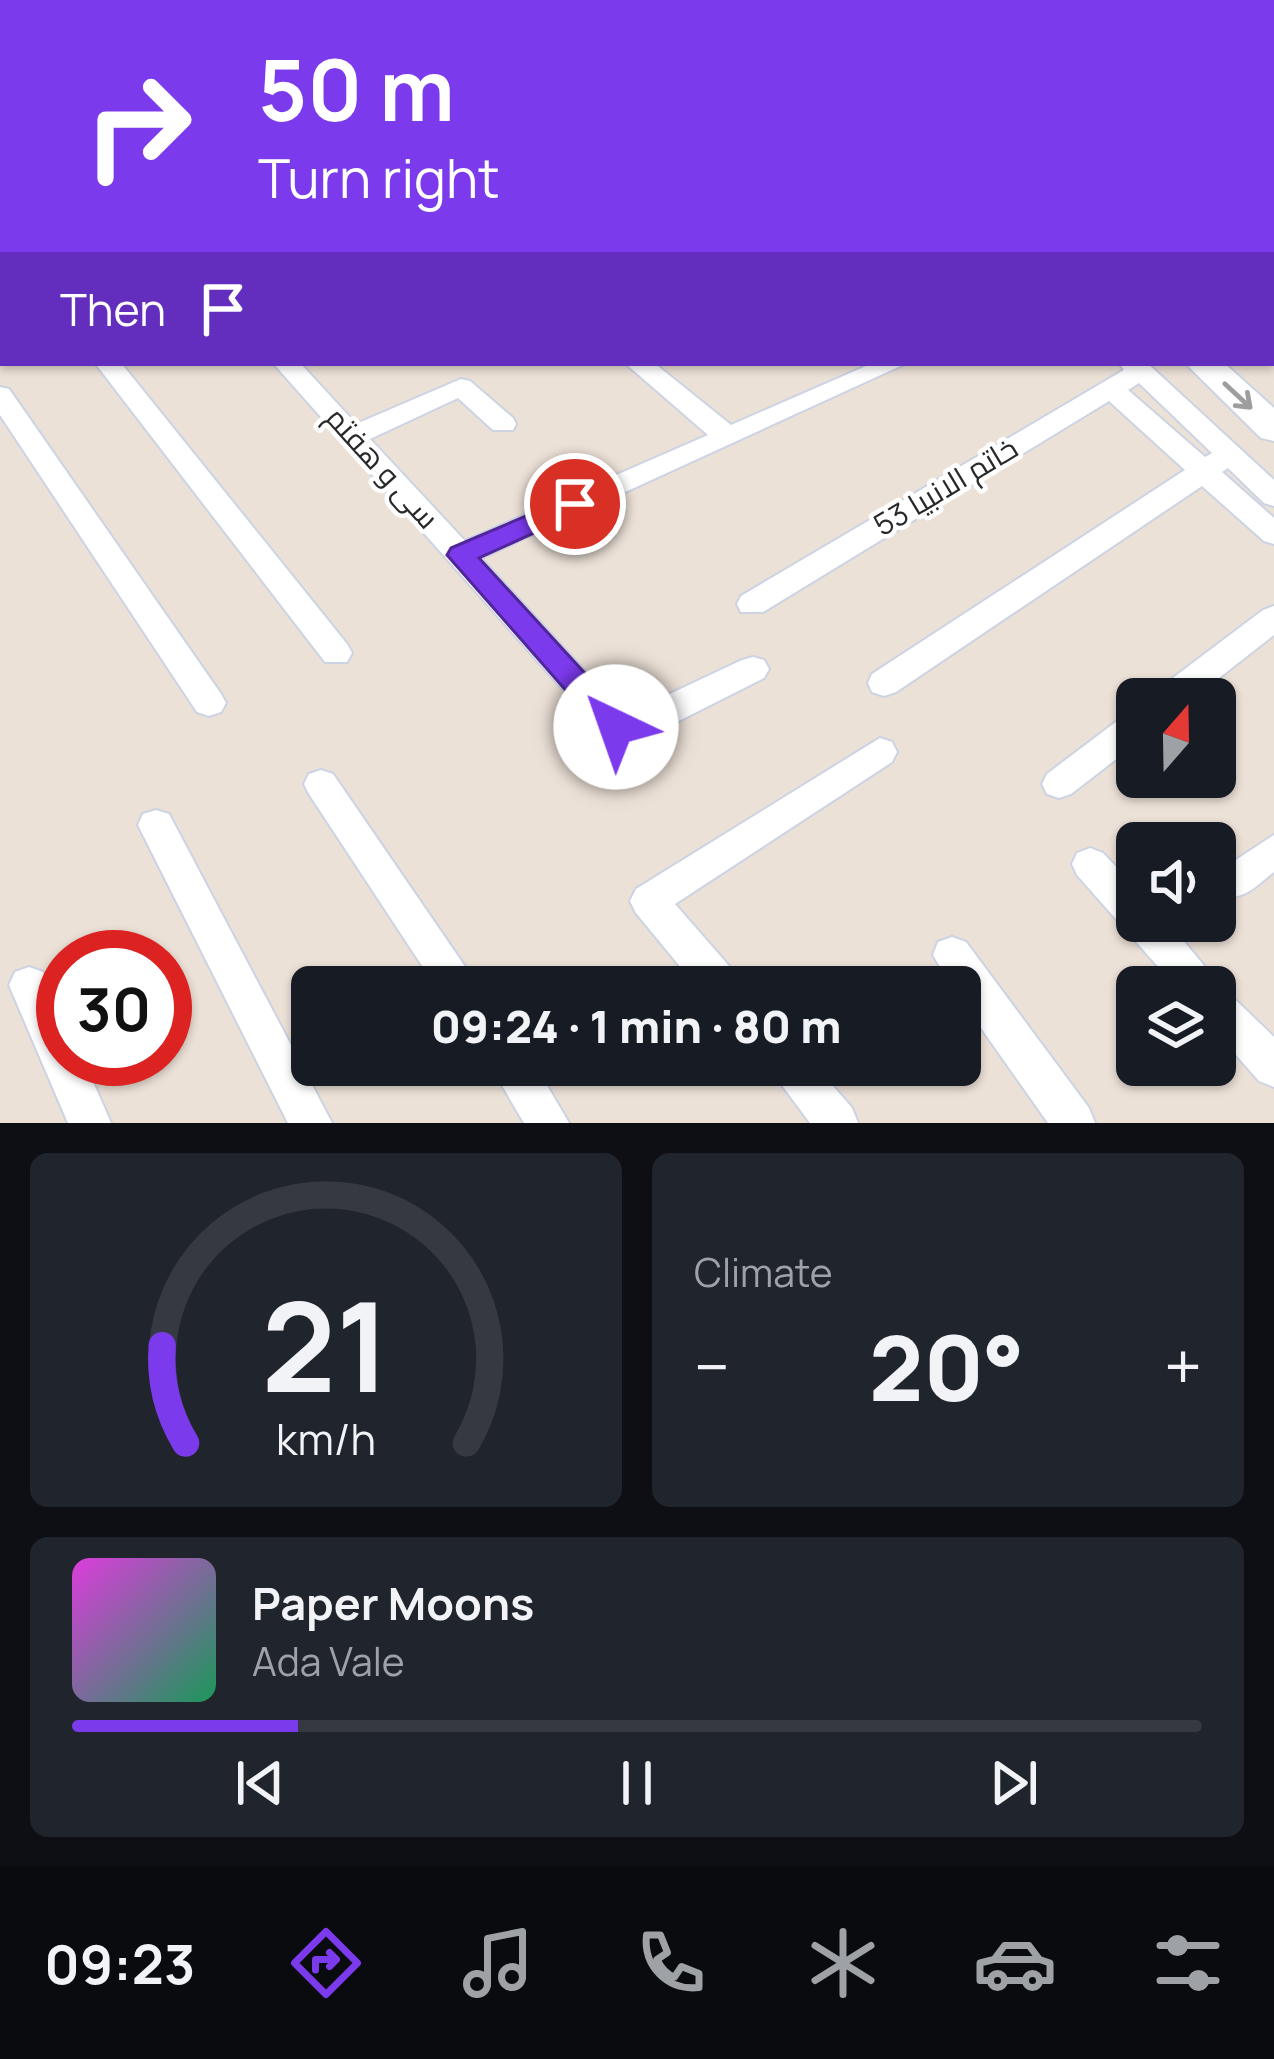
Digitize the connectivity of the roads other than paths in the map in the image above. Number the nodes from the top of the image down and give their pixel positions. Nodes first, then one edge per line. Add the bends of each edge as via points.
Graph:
1 (110, 366) edge
2 (289, 366) edge
3 (642, 366) edge
4 (876, 366) edge
5 (1206, 366) edge
6 (1137, 367) edge
7 (845, 371) edge
8 (1110, 388) junction
9 (0, 394) edge
10 (503, 424) dead end
11 (1274, 429) edge
12 (353, 436) junction
13 (728, 436) junction
14 (1217, 462) junction
15 (1274, 496) edge
16 (1274, 534) edge
17 (461, 555) junction
18 (752, 604) dead end
19 (1274, 617) edge
20 (336, 653) dead end
21 (753, 669) dead end
22 (1196, 678) edge
23 (884, 682) dead end
24 (209, 703) dead end
25 (1116, 740) edge
26 (880, 752) dead end
27 (321, 784) dead end
28 (1059, 784) dead end
29 (156, 825) dead end
30 (1274, 851) edge
31 (1090, 864) dead end
32 (1236, 880) edge
33 (1116, 892) edge
34 (1162, 942) edge
35 (952, 955) dead end
36 (445, 966) edge
37 (704, 966) edge
38 (1183, 966) edge
39 (29, 985) dead end
40 (1236, 1025) edge
41 (1274, 1067) edge
42 (525, 1086) edge
43 (806, 1086) edge
44 (90, 1123) edge
45 (310, 1123) edge
46 (548, 1123) edge
47 (837, 1123) edge
48 (1074, 1123) edge

1 - 20 street
2 - 12 street, سی و هفتم
3 - 13 street
4 - 7 street
5 -> 11 main road
6 - 8 street, خاتم الانبیا 53
6 - 14 street
7 - 13 street
8 - 14 street
8 - 18 street, خاتم الانبیا 53
9 - 24 street
10 - 12 street via 461,386
12 - 17 street, سی و هفتم
13 - 17 street
14 - 15 street
14 - 16 street
14 - 23 street
17 - 21 street, سی و هفتم via 624,731
19 - 22 street
25 - 28 street
26 - 37 street via 650,901
27 - 36 street
29 - 45 street
30 - 32 street
31 - 33 street
34 - 38 street
35 - 48 street
39 - 44 street
40 - 41 street
42 - 46 street
43 - 47 street

